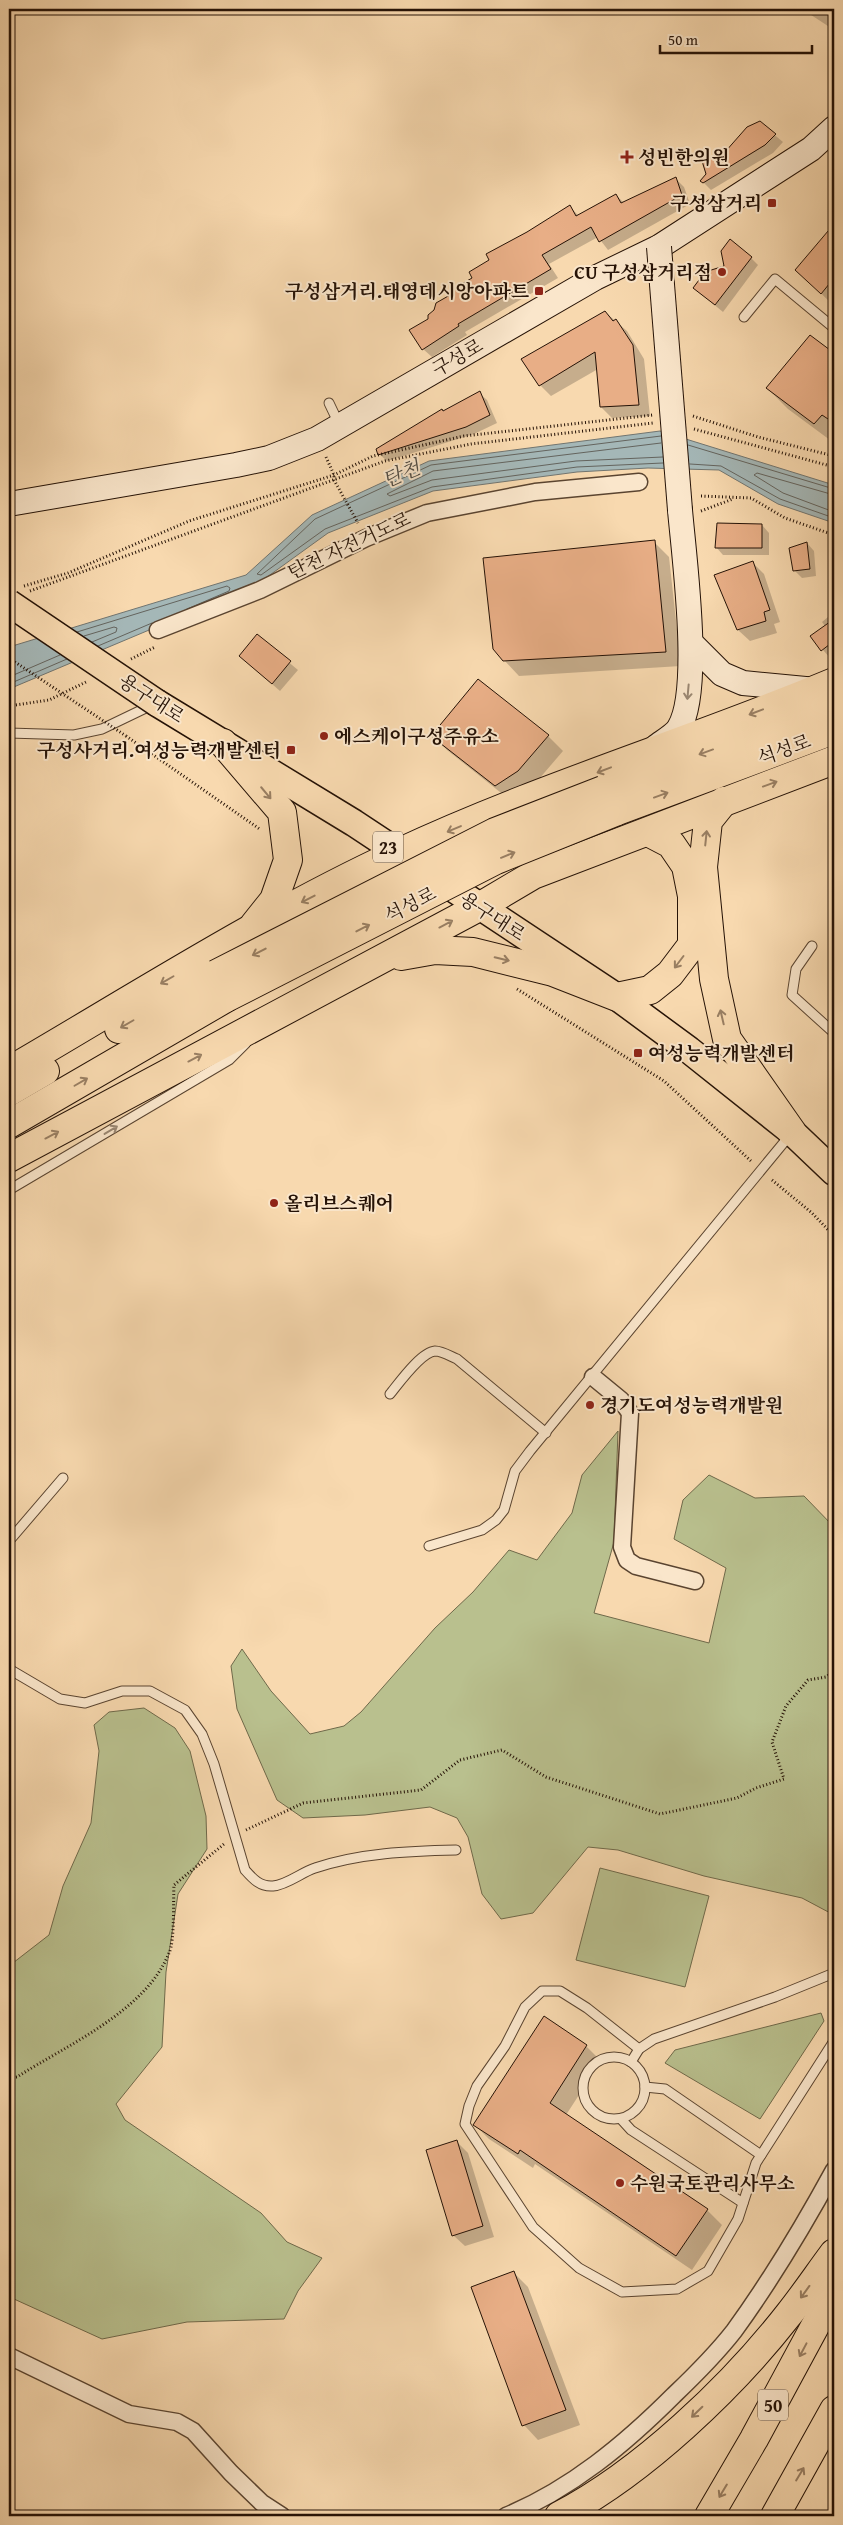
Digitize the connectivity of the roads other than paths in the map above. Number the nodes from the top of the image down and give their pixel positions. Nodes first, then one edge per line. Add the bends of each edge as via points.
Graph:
1 (834, 128) edge
2 (659, 247) junction
3 (744, 318) dead end
4 (834, 328) edge
5 (329, 403) dead end
6 (340, 427) junction
7 (639, 482) dead end
8 (9, 504) edge
9 (18, 594) edge
10 (157, 638) road end
11 (691, 643) junction
12 (828, 692) edge
13 (157, 703) junction
14 (834, 730) edge
15 (9, 733) edge
16 (223, 743) junction
17 (648, 753) junction
18 (834, 760) edge
19 (568, 785) junction
20 (609, 801) junction
21 (724, 801) junction
22 (648, 832) junction
23 (596, 852) junction
24 (397, 853) junction
25 (479, 906) junction
26 (251, 929) junction
27 (812, 946) dead end
28 (353, 973) junction
29 (221, 986) junction
30 (616, 997) junction
31 (276, 1014) junction
32 (834, 1034) edge
33 (9, 1071) edge
34 (9, 1092) edge
35 (9, 1124) edge
36 (792, 1132) junction
37 (9, 1158) edge
38 (834, 1172) edge
39 (9, 1190) edge
40 (593, 1377) junction
41 (390, 1394) dead end
42 (546, 1433) junction
43 (63, 1478) dead end
44 (9, 1541) edge
45 (429, 1546) dead end
46 (695, 1582) dead end
47 (9, 1669) edge
48 (456, 1850) dead end
49 (834, 1973) edge
50 (834, 2041) edge
51 (639, 2049) junction
52 (631, 2062) junction
53 (645, 2087) junction
54 (620, 2119) junction
55 (761, 2155) junction
56 (834, 2170) edge
57 (743, 2203) junction
58 (834, 2253) edge
59 (834, 2291) edge
60 (9, 2356) edge
61 (834, 2410) edge
62 (282, 2516) edge
63 (506, 2516) edge
64 (559, 2516) edge
65 (709, 2516) edge
66 (776, 2516) edge

1 - 2 main road, 구성로 via 811,149
2 - 6 main road, 구성로 via 596,278
2 - 11 main road, bridge via 686,508
3 - 4 lane via 775,279
5 - 6 lane
6 - 8 main road, 구성로 via 261,460
7 - 10 street via 535,492 427,513 366,538
9 - 13 main road, 용구대로 / 23, bridge
11 - 12 main road via 722,674 743,683
11 -> 17 main road via 688,698 679,728
12 -> 17 highway
12 -> 20 highway, 석성로
13 - 15 lane via 102,729 74,734
13 - 16 main road, 용구대로 / 23
20 -> 14 highway, 석성로
16 - 24 main road, 용구대로 / 23
16 -> 26 highway via 282,812 288,860 274,900
17 -> 19 highway
21 -> 18 highway
19 - 23 highway via 550,804 551,827 569,844
19 -> 24 highway
20 - 29 highway, 석성로, bridge via 496,860
21 - 22 highway
36 -> 21 highway via 727,1039 714,979 703,867 708,821
22 - 23 highway
22 -> 30 highway via 671,844 686,866 692,896 692,945 670,974 650,990
23 - 25 highway via 533,875
24 - 25 main road, 용구대로 / 23
24 -> 26 highway
28 -> 25 highway
25 - 30 main road, 용구대로 / 23
31 -> 26 highway via 292,980 290,948 283,932
26 -> 33 highway
27 - 32 lane via 796,969 792,995
28 -> 30 highway via 395,957 435,950 473,952 553,972
28 - 31 highway
29 -> 34 highway, 석성로
35 -> 29 highway, 석성로
30 - 36 main road, 용구대로 / 23
37 -> 31 highway
39 -> 31 lane via 229,1060
36 - 38 main road, 용구대로 / 23
36 - 40 lane
40 - 42 lane
40 - 46 street via 621,1400 630,1413 622,1547 627,1560 636,1566
41 - 42 lane via 424,1355 434,1351 457,1359
42 - 45 lane via 515,1471 504,1510 496,1520 482,1530
43 - 44 lane
47 - 48 lane via 60,1699 85,1703 122,1691 150,1691 185,1710 202,1734 245,1870 257,1884 274,1886 315,1868 357,1858
49 - 51 lane via 654,2039
50 - 55 lane
51 - 52 lane
51 - 57 lane via 560,1991 542,1991 525,2007 477,2086 465,2124 533,2227 579,2268 622,2292 677,2289 708,2271 738,2219
52 - 53 lane via 638,2069
52 - 54 lane via 616,2058 601,2060 592,2066 584,2084 584,2094 593,2111 601,2116
53 - 54 lane via 638,2108
53 - 55 lane via 665,2090
54 - 57 lane via 631,2130
55 - 57 lane
56 - 63 street via 803,2227 738,2324 700,2370 643,2426 587,2472 532,2505
58 -> 64 highway via 782,2322 735,2376 623,2476
59 -> 65 highway, 50
60 - 62 street via 129,2414 177,2422 193,2431 262,2503
66 -> 61 highway

